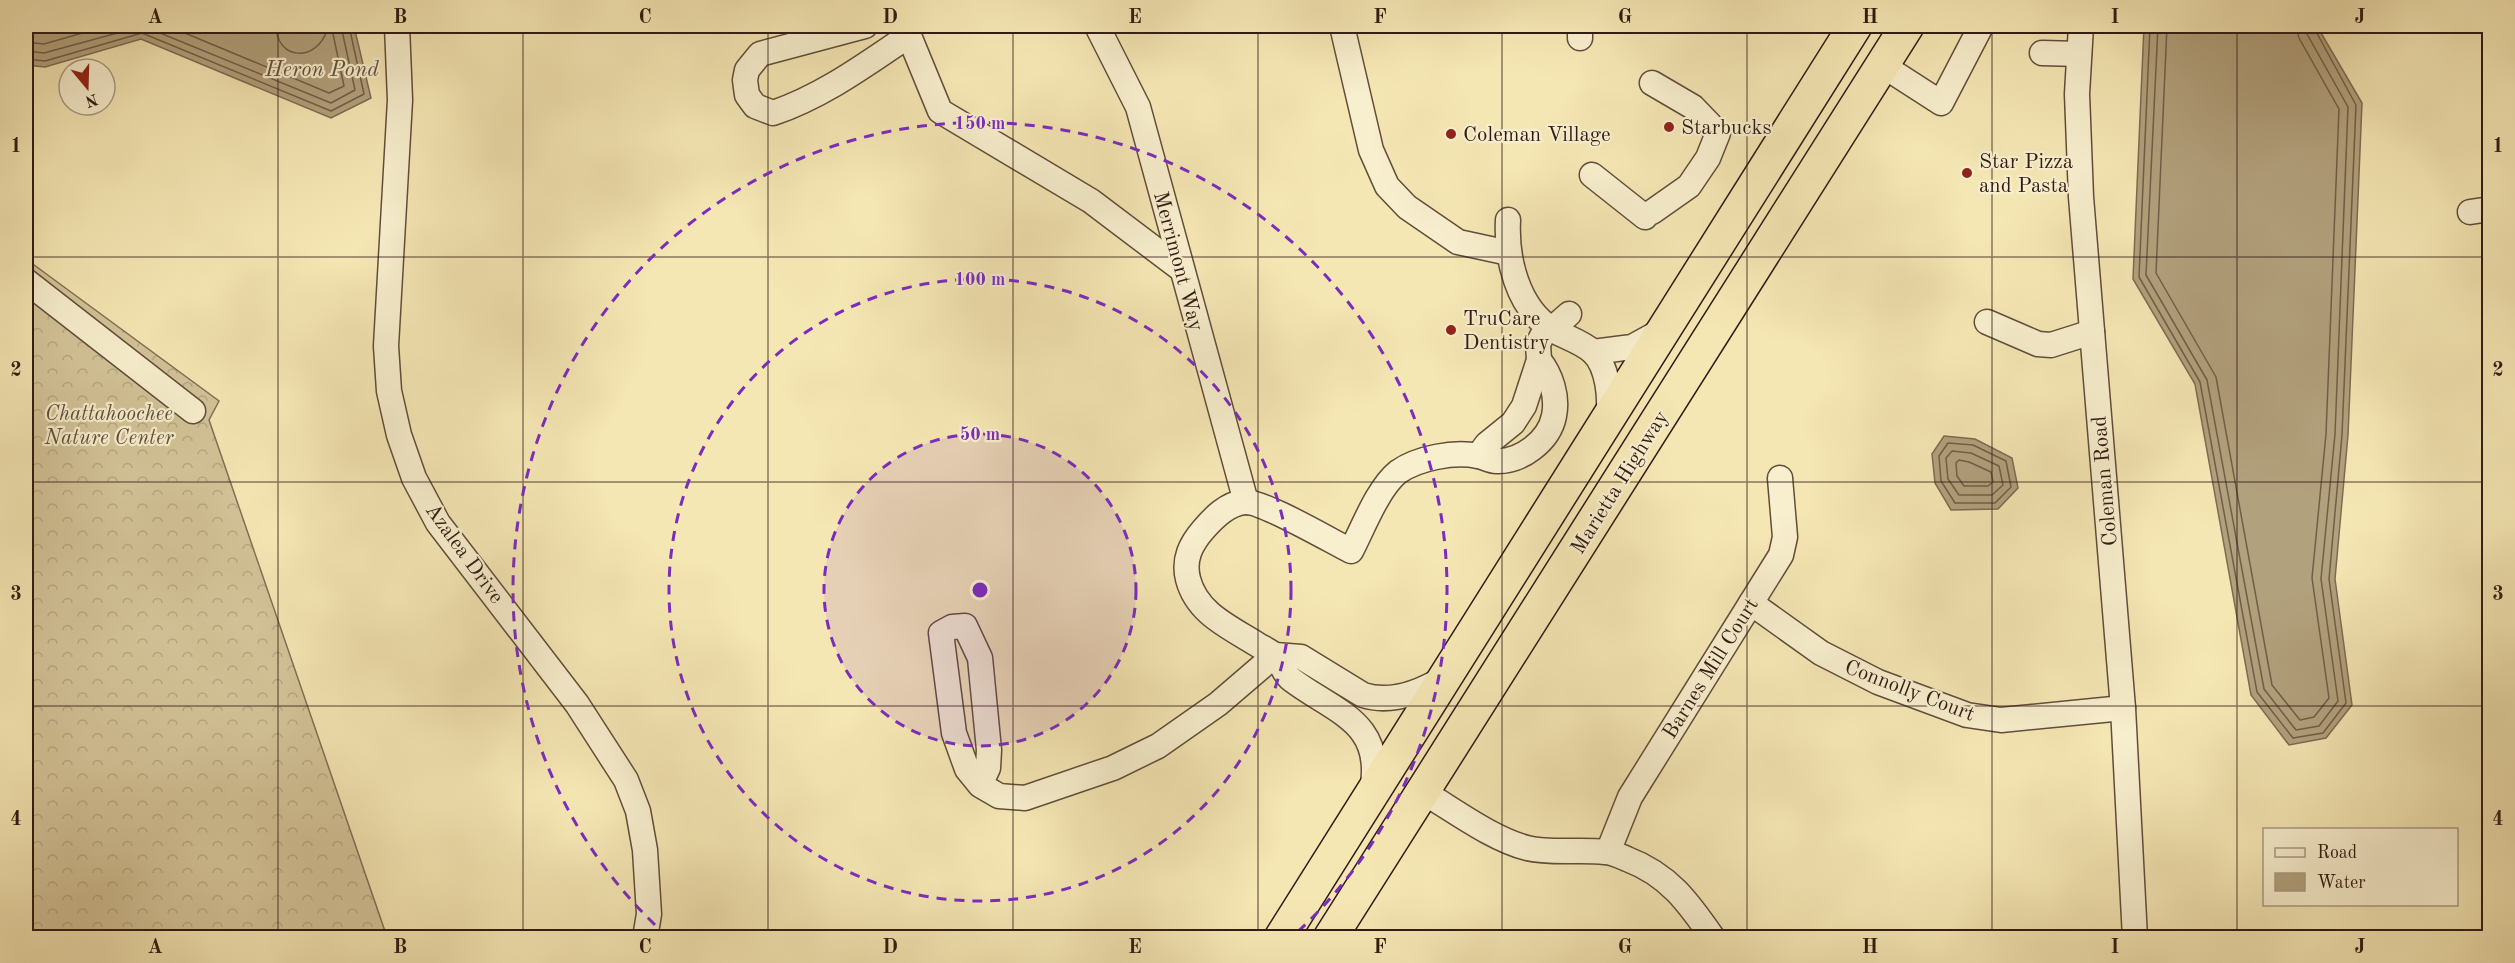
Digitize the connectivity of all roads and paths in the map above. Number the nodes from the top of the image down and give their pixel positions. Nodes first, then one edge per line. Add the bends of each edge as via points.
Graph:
1 (397, 26) edge
2 (865, 26) edge
3 (1098, 26) edge
4 (1342, 26) edge
5 (1855, 26) edge
6 (1907, 26) edge
7 (2081, 26) edge
8 (1979, 30) dead end
9 (907, 31) edge
10 (2042, 53) dead end
11 (2079, 54) junction
12 (1882, 65) junction
13 (1652, 83) dead end
14 (1592, 175) dead end
15 (1508, 220) dead end
16 (1509, 253) junction
17 (1181, 269) junction
18 (26, 281) edge
19 (1987, 322) dead end
20 (1556, 323) junction
21 (1664, 330) junction
22 (2092, 332) junction
23 (1593, 352) junction
24 (1539, 360) junction
25 (192, 411) dead end
26 (1608, 418) junction
27 (1478, 456) junction
28 (1780, 478) dead end
29 (1246, 502) junction
30 (1751, 603) junction
31 (1275, 655) junction
32 (1444, 678) junction
33 (2123, 708) junction
34 (980, 784) junction
35 (1423, 792) junction
36 (1371, 793) junction
37 (1608, 852) junction
38 (645, 938) edge
39 (1281, 938) edge
40 (1330, 938) edge
41 (1713, 938) edge
42 (2135, 938) edge

1 - 38 street, Azalea Drive via 400,100 386,346 389,391 399,435 414,478 438,523 577,704 626,780 638,812 645,850 649,914
2 - 9 street via 760,54 747,69 747,95 755,106 773,113 783,110 826,90
3 - 17 street, Merrimont Way via 1138,107
4 - 16 street via 1371,150 1387,186 1407,207 1458,242
5 - 21 highway, Marietta Highway
6 - 12 highway, Marietta Highway
7 - 11 street, Coleman Road
8 - 12 street via 1941,103
9 - 17 street via 940,111 1090,201
10 - 11 street
11 - 22 street, Coleman Road via 2081,197
12 - 35 highway, Marietta Highway
13 - 14 street via 1694,107 1718,133 1708,158 1689,186 1648,214
15 - 16 street
16 - 20 street via 1522,294 1538,318
17 - 29 street, Merrimont Way
18 - 25 street
19 - 22 street via 2038,344 2051,345
20 - 23 street
20 - 24 street via 1538,344
21 - 23 street via 1632,347
21 - 26 highway, Marietta Highway
22 - 33 street, Coleman Road
23 - 26 street via 1606,383
24 - 27 street via 1519,414
24 - 27 street via 1549,375 1556,402 1553,421 1544,436 1531,449 1513,458 1495,461
26 - 32 highway, Marietta Highway
27 - 29 street via 1426,460 1398,472 1382,490 1351,551
28 - 30 street, Barnes Mill Court via 1785,537 1781,555
29 - 31 street via 1218,514 1194,541 1186,573 1194,595 1210,615
30 - 33 street, Connolly Court via 1821,653 1878,682 1967,715 2001,720
30 - 37 street, Barnes Mill Court via 1630,797
31 - 32 street via 1301,657 1372,698 1407,695
31 - 34 street via 1218,704 1158,746 1113,768 1025,798 999,796
31 - 36 street via 1289,679 1347,716 1364,732 1374,757
32 - 36 highway, Marietta Highway
33 - 42 street, Coleman Road
34 - 34 street via 967,769 954,733 941,633 952,627 965,626 980,658 989,750 988,768
35 - 37 street via 1491,832 1528,848
35 - 40 highway, Marietta Highway
36 - 39 highway, Marietta Highway
37 - 41 street via 1662,877 1686,899

